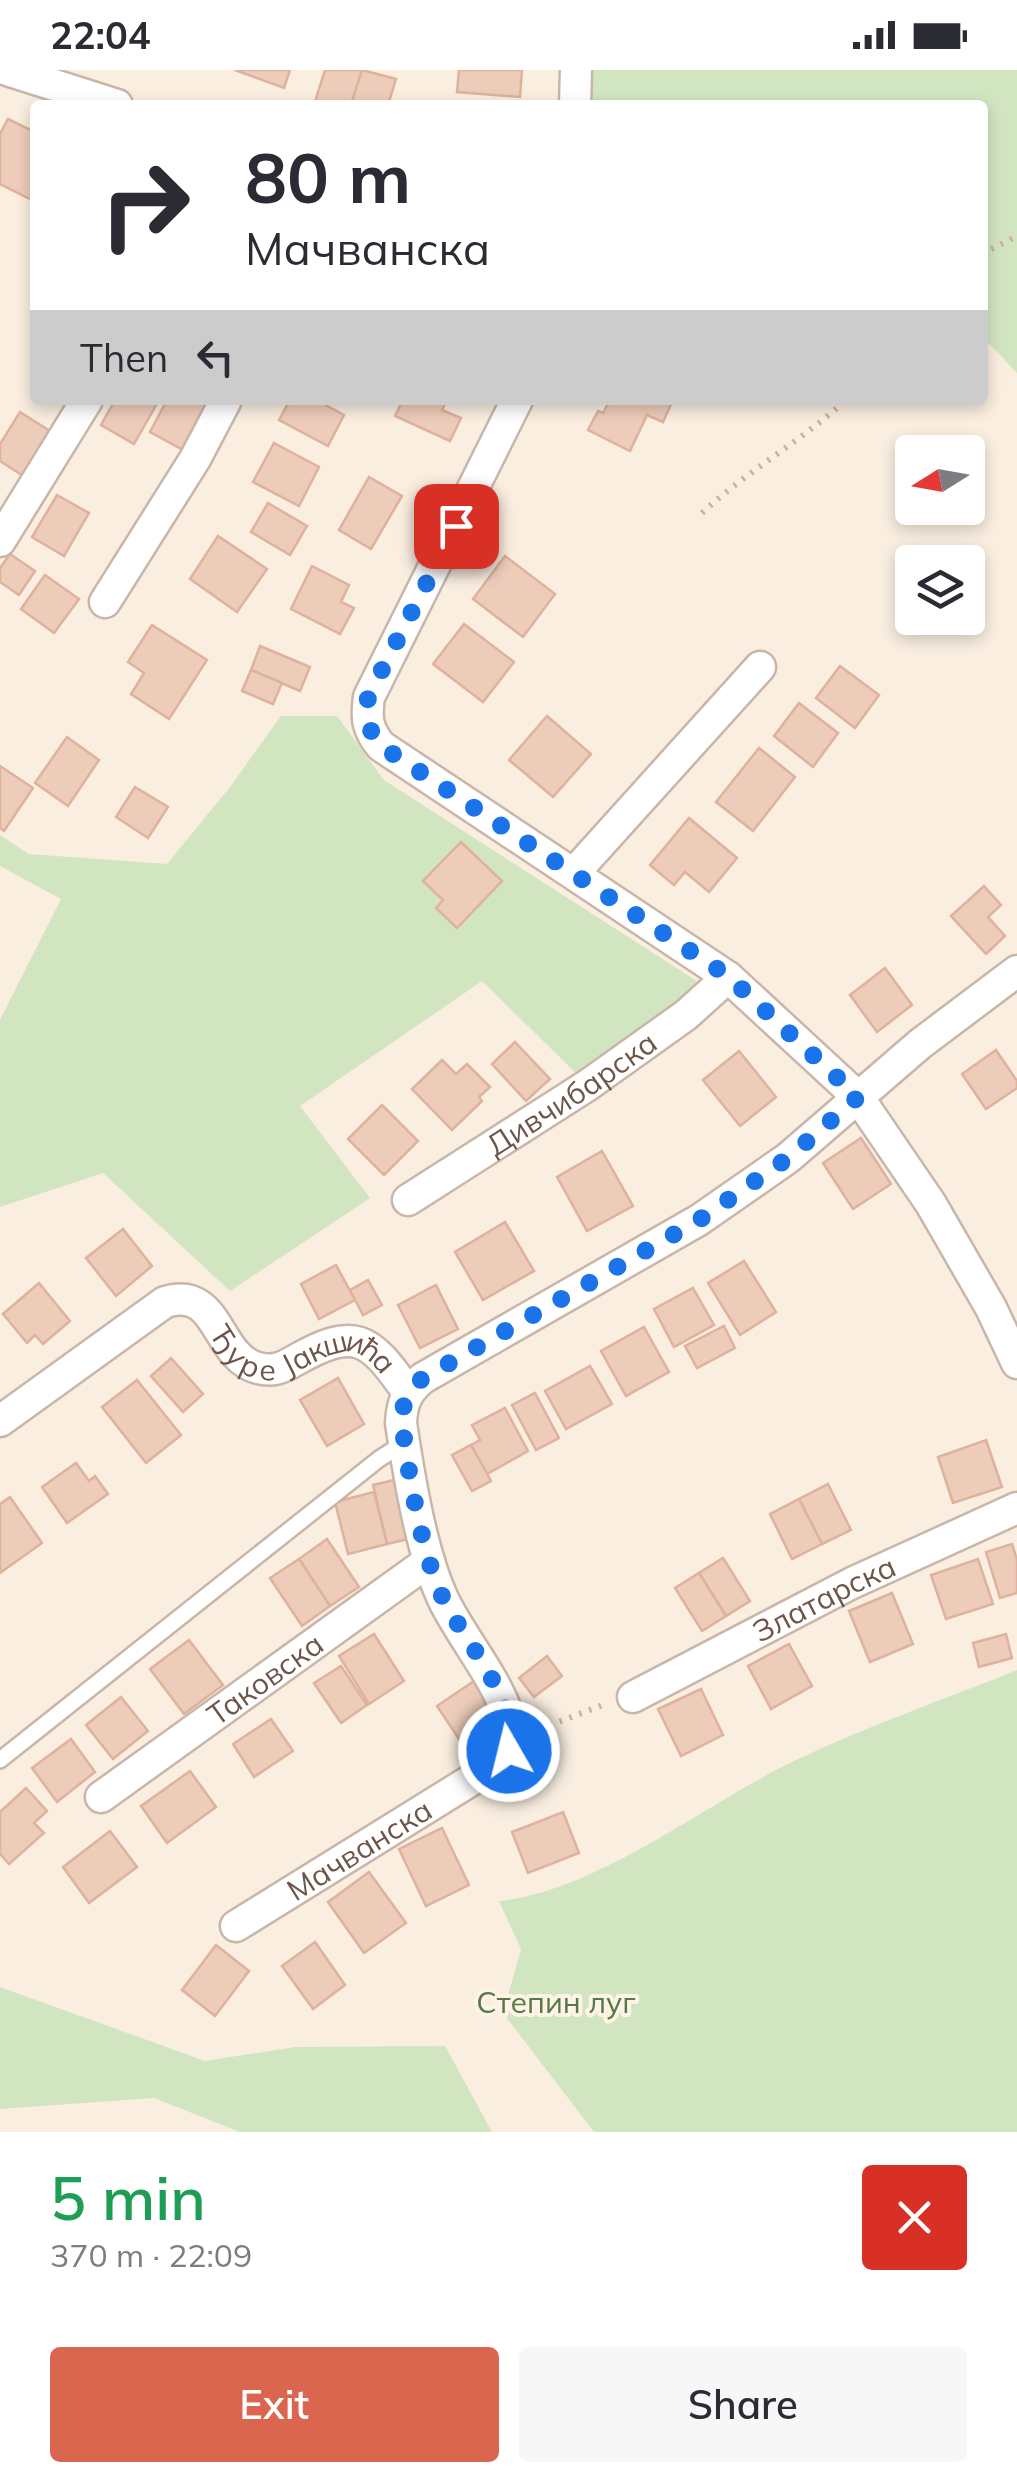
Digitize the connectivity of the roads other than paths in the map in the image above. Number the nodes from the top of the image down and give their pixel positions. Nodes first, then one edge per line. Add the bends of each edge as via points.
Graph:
1 (7, 70) edge
2 (576, 70) edge
3 (101, 100) edge
4 (575, 100) edge
5 (84, 405) edge
6 (223, 405) edge
7 (515, 405) edge
8 (0, 541) edge
9 (105, 602) dead end
10 (760, 667) dead end
11 (575, 872) junction
12 (1017, 971) edge
13 (728, 976) junction
14 (858, 1097) junction
15 (408, 1200) dead end
16 (1017, 1364) edge
17 (408, 1391) junction
18 (0, 1421) edge
19 (404, 1442) junction
20 (1017, 1508) edge
21 (429, 1561) junction
22 (632, 1697) road end
23 (0, 1760) edge
24 (101, 1797) dead end
25 (236, 1926) dead end

1 - 3 street
2 - 4 street
5 - 8 street
6 - 9 street
7 - 11 street via 368,697 366,716 381,746
10 - 11 street
11 - 13 street
12 - 14 street
13 - 14 street
13 - 15 street, Дивчибарска via 588,1085
14 - 16 street via 932,1204
14 - 17 street via 788,1158 699,1220
17 - 18 street, Ђуре Јакшића via 378,1352 353,1340 325,1343 280,1369 250,1366 205,1308 179,1298
17 - 19 street
19 - 21 street
19 - 23 lane
20 - 22 street, Златарска via 852,1583
21 - 24 street, Таковска
21 - 25 street, Мачванска via 508,1716 512,1742 502,1761

